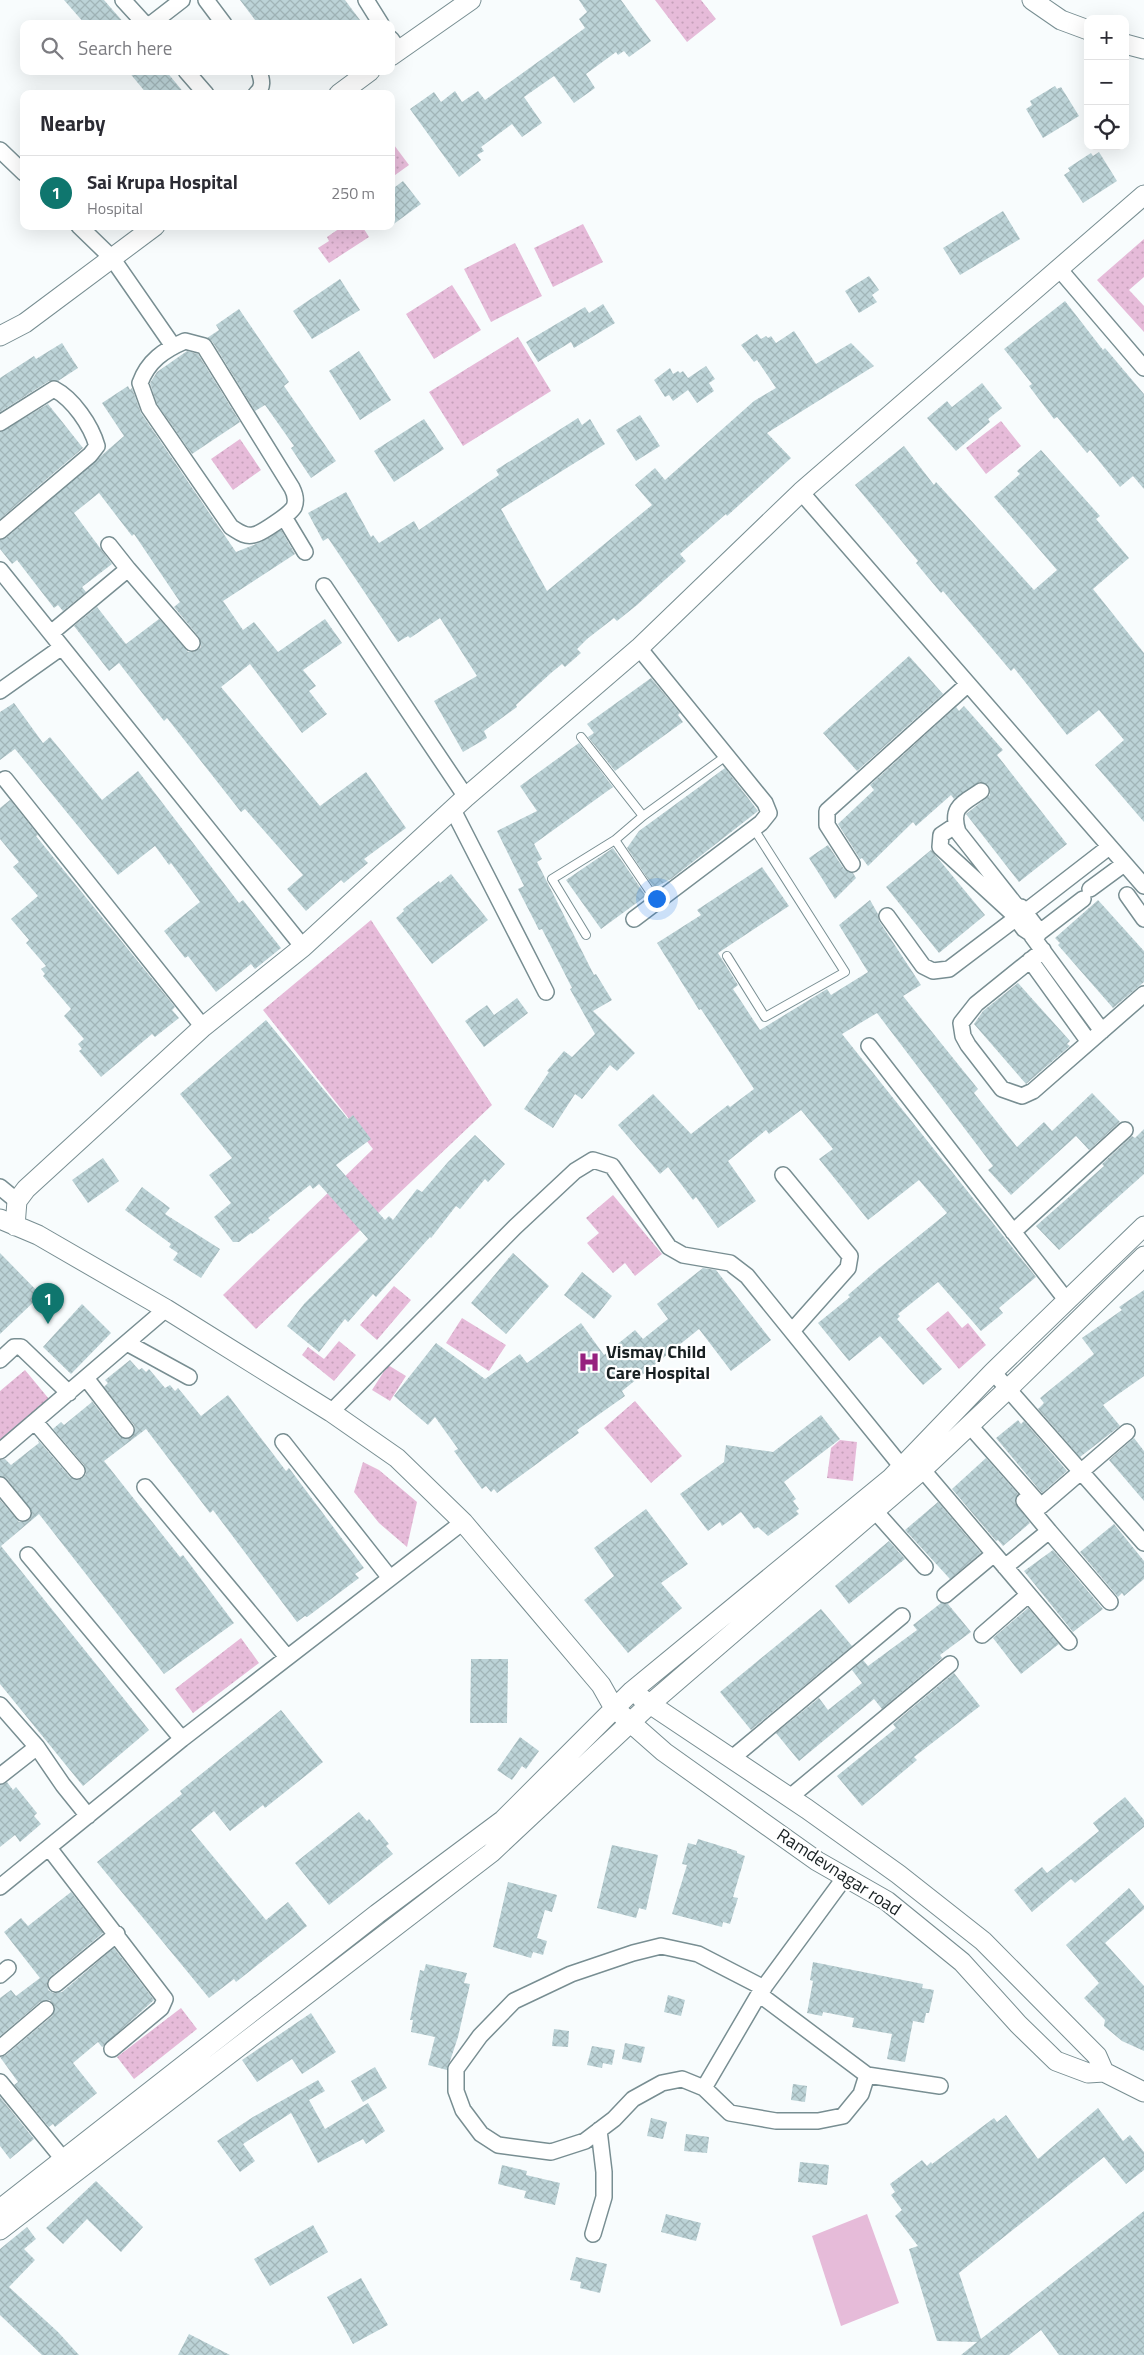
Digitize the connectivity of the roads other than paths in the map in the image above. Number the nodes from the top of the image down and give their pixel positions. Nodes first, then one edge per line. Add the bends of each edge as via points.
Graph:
1 (123, 0) edge
2 (182, 0) edge
3 (206, 0) edge
4 (366, 0) edge
5 (1032, 0) edge
6 (461, 3) edge
7 (141, 20) edge
8 (156, 20) edge
9 (221, 20) edge
10 (378, 20) edge
11 (1084, 29) edge
12 (1129, 45) edge
13 (395, 47) edge
14 (1144, 49) edge
15 (189, 75) edge
16 (260, 75) edge
17 (365, 75) edge
18 (203, 90) edge
19 (260, 90) edge
20 (344, 90) edge
21 (0, 150) edge
22 (20, 169) edge
23 (1144, 195) edge
24 (83, 230) edge
25 (150, 230) edge
26 (112, 258) junction
27 (1060, 270) junction
28 (0, 336) edge
29 (173, 346) junction
30 (1144, 368) edge
31 (0, 423) edge
32 (801, 492) junction
33 (284, 517) junction
34 (0, 531) edge
35 (109, 544) dead end
36 (305, 552) dead end
37 (128, 569) junction
38 (0, 570) edge
39 (324, 586) dead end
40 (51, 633) junction
41 (192, 643) dead end
42 (62, 647) junction
43 (639, 648) junction
44 (967, 685) junction
45 (0, 691) edge
46 (581, 737) dead end
47 (726, 756) junction
48 (5, 779) dead end
49 (981, 791) dead end
50 (460, 803) junction
51 (643, 816) junction
52 (956, 825) junction
53 (754, 829) junction
54 (615, 840) junction
55 (1109, 847) junction
56 (852, 864) dead end
57 (1124, 864) junction
58 (1144, 886) edge
59 (651, 893) dead end
60 (1127, 895) dead end
61 (1017, 913) junction
62 (887, 916) dead end
63 (1144, 918) edge
64 (634, 919) dead end
65 (1036, 934) junction
66 (586, 935) dead end
67 (303, 947) junction
68 (1043, 950) junction
69 (727, 956) dead end
70 (1030, 960) junction
71 (546, 992) dead end
72 (1144, 994) edge
73 (204, 1028) junction
74 (1102, 1031) junction
75 (1089, 1042) junction
76 (869, 1046) dead end
77 (1126, 1130) dead end
78 (783, 1175) dead end
79 (0, 1187) edge
80 (17, 1201) junction
81 (8, 1223) edge
82 (1144, 1226) edge
83 (1013, 1232) junction
84 (1144, 1256) edge
85 (1067, 1301) junction
86 (166, 1308) junction
87 (792, 1331) junction
88 (127, 1342) junction
89 (0, 1360) edge
90 (993, 1372) junction
91 (189, 1377) dead end
92 (86, 1378) junction
93 (1008, 1389) junction
94 (69, 1393) junction
95 (331, 1412) junction
96 (35, 1422) junction
97 (967, 1428) junction
98 (126, 1430) dead end
99 (1127, 1432) dead end
100 (283, 1442) dead end
101 (0, 1451) edge
102 (912, 1464) junction
103 (77, 1471) dead end
104 (1080, 1471) junction
105 (0, 1485) edge
106 (145, 1487) dead end
107 (875, 1511) junction
108 (23, 1513) dead end
109 (463, 1522) junction
110 (1049, 1530) junction
111 (1144, 1543) edge
112 (994, 1554) junction
113 (28, 1555) dead end
114 (925, 1567) dead end
115 (1005, 1567) junction
116 (390, 1578) junction
117 (946, 1594) dead end
118 (1028, 1594) junction
119 (1110, 1602) dead end
120 (902, 1616) dead end
121 (982, 1635) dead end
122 (1069, 1642) dead end
123 (287, 1658) junction
124 (950, 1664) dead end
125 (601, 1685) junction
126 (632, 1691) junction
127 (0, 1705) edge
128 (650, 1705) junction
129 (614, 1708) junction
130 (630, 1724) junction
131 (182, 1739) junction
132 (36, 1747) junction
133 (731, 1759) junction
134 (0, 1776) edge
135 (790, 1797) junction
136 (88, 1816) junction
137 (49, 1848) junction
138 (845, 1877) junction
139 (0, 1887) edge
140 (117, 1934) junction
141 (56, 1984) dead end
142 (761, 1991) junction
143 (46, 2009) dead end
144 (0, 2048) edge
145 (112, 2049) dead end
146 (1104, 2072) junction
147 (867, 2075) junction
148 (0, 2082) edge
149 (940, 2086) dead end
150 (704, 2088) junction
151 (1144, 2092) edge
152 (599, 2130) junction
153 (63, 2159) junction
154 (5, 2207) edge
155 (0, 2230) edge
156 (593, 2234) dead end

1 - 7 street
2 - 8 street
3 - 9 street
4 - 10 street
5 - 11 street via 1061,20
6 - 13 street
12 - 14 street
15 - 18 street
16 - 19 street
17 - 20 street
21 - 22 street
23 - 27 street
24 - 26 street
25 - 26 street
26 - 28 street via 25,323
26 - 29 street
27 - 30 street
27 - 32 street
29 - 33 street via 185,341 204,346 292,488 296,498 294,507
29 - 33 street via 149,363 140,383 149,408 231,527 254,535
31 - 34 street via 54,389 62,393 83,417 97,446
32 - 43 street
32 - 44 street
33 - 36 street
35 - 37 street
37 - 40 street
37 - 41 street
38 - 40 street
39 - 50 street
40 - 42 street
42 - 45 street
42 - 67 street
43 - 47 street
43 - 50 street
44 - 55 street
44 - 56 street via 827,811 827,825
46 - 51 lane
47 - 51 lane
47 - 53 street via 769,807 766,819
48 - 73 street
49 - 52 street via 957,807
50 - 67 street
50 - 71 street
51 - 54 lane
52 - 61 street
52 - 61 street via 941,835 940,847
53 - 64 street
53 - 69 lane via 845,972 766,1017
54 - 59 lane
54 - 66 lane via 552,879
55 - 57 street
55 - 61 street
57 - 58 street
57 - 65 street
60 - 63 street
61 - 62 street via 949,969 933,971 923,966
61 - 65 street
65 - 68 street
67 - 73 street
68 - 70 street
68 - 74 street
70 - 75 street
70 - 75 street via 976,1004 961,1023 968,1045 1002,1089 1022,1096
72 - 74 street
73 - 80 street via 26,1189
74 - 75 street
76 - 83 street
77 - 83 street
78 - 87 street via 850,1256 848,1268
79 - 80 street
80 - 81 street
81 - 86 street, Ramdevnagar road via 38,1235
82 - 85 street
83 - 85 street
84 - 93 street
85 - 90 street
86 - 88 street
86 - 95 street, Ramdevnagar road
87 - 95 street via 747,1276 730,1263 684,1255 669,1247 612,1166 593,1160 575,1171 515,1227
87 - 102 street
88 - 91 street
88 - 92 street
89 - 94 street via 14,1347 21,1347
90 - 93 street
90 - 102 street
92 - 94 street
92 - 98 street
93 - 97 street
93 - 104 street
94 - 96 street
95 - 109 street, Ramdevnagar road via 397,1458
96 - 101 street
96 - 103 street
97 - 102 street
97 - 104 street via 1040,1506
97 - 110 street
99 - 104 street
100 - 116 street
102 - 107 street
102 - 112 street
102 - 126 street
104 - 111 street
105 - 108 street
106 - 123 street
107 - 114 street
107 - 128 street
109 - 116 street
109 - 125 street, Ramdevnagar road
110 - 115 street
110 - 119 street
112 - 115 street
112 - 117 street
113 - 131 street
115 - 118 street
116 - 123 street
118 - 121 street
118 - 122 street
120 - 133 street
123 - 131 street
124 - 135 street
125 - 126 street
125 - 129 street, Ramdevnagar road
126 - 128 street, Ramdevnagar road
126 - 129 street
127 - 132 street
128 - 130 street
128 - 133 street, Ramdevnagar road
129 - 130 street, Ramdevnagar road
129 - 153 street via 503,1820
130 - 138 street, Ramdevnagar road via 664,1752
130 - 154 street via 491,1853
131 - 136 street
132 - 134 street
132 - 136 street
133 - 135 street, Ramdevnagar road
135 - 146 street, Ramdevnagar road via 898,1874 983,1941 1097,2056
136 - 137 street
137 - 139 street
137 - 140 street
138 - 142 street
138 - 146 street, Ramdevnagar road via 887,1901 962,1962 1056,2061 1088,2073
140 - 141 street
140 - 145 street via 165,1999 161,2008
142 - 147 street
142 - 150 street
142 - 152 street via 698,1954 661,1946 633,1953 572,1974 514,2001 480,2036 456,2069 456,2091 463,2110 481,2134 498,2145 552,2152 585,2141
143 - 144 street
146 - 151 street, Ramdevnagar road
147 - 149 street
147 - 150 street via 861,2094 844,2116 818,2121 776,2121 730,2113
148 - 153 street
150 - 152 street via 682,2079 662,2083 633,2099
152 - 156 street via 604,2197
153 - 154 street
154 - 155 street

